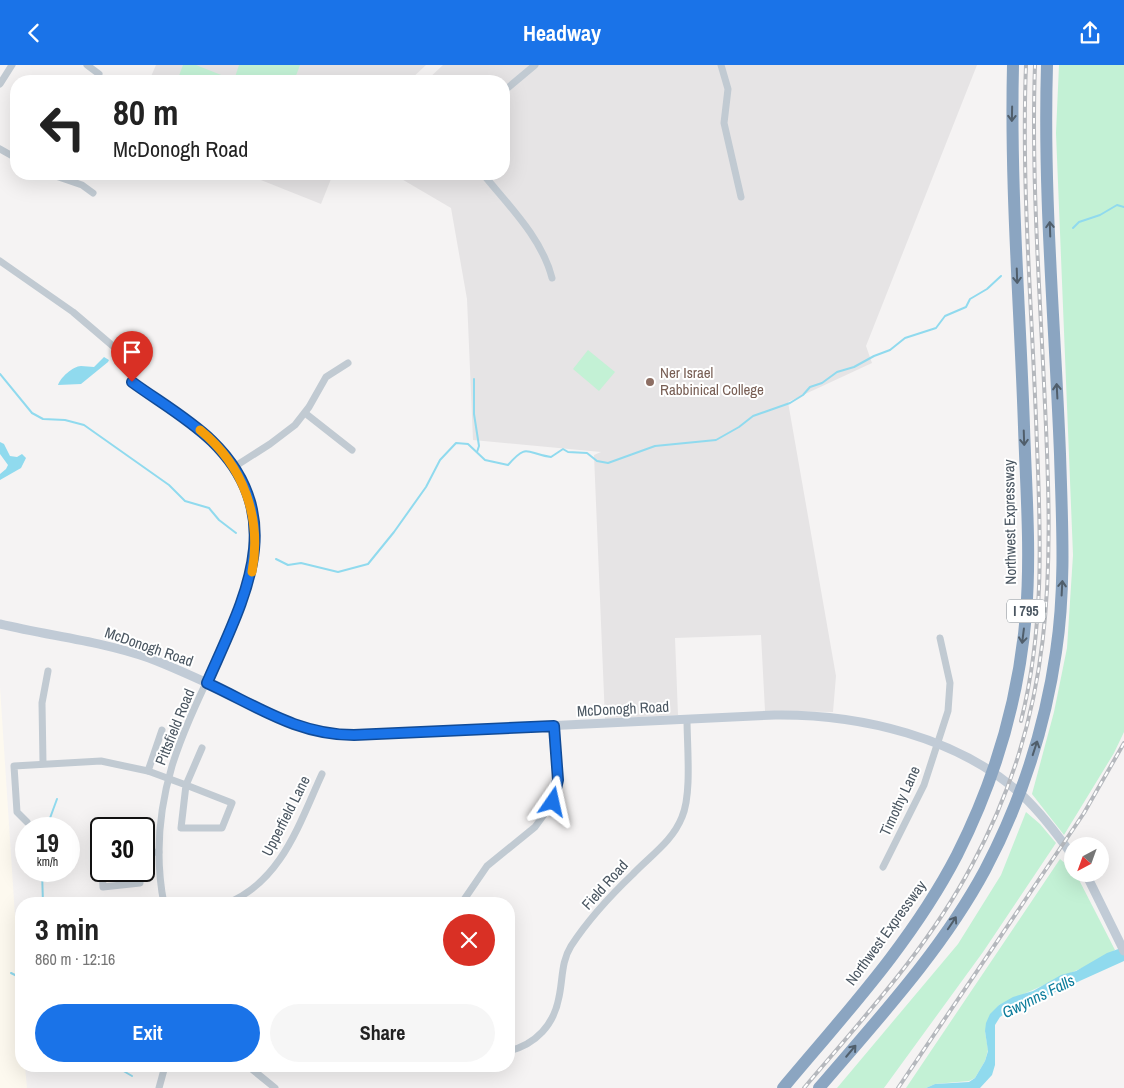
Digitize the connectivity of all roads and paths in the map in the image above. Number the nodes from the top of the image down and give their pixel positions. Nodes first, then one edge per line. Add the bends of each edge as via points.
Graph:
1 (12, 65) edge
2 (87, 65) edge
3 (535, 65) edge
4 (721, 65) edge
5 (1013, 65) edge
6 (1048, 65) edge
7 (99, 74) dead end
8 (0, 84) edge
9 (510, 86) edge
10 (67, 180) edge
11 (488, 180) edge
12 (93, 193) dead end
13 (741, 197) dead end
14 (0, 261) edge
15 (552, 278) dead end
16 (114, 347) dead end
17 (348, 363) dead end
18 (132, 382) dead end
19 (305, 413) junction
20 (352, 450) dead end
21 (234, 467) junction
22 (0, 624) edge
23 (940, 639) dead end
24 (48, 671) dead end
25 (207, 683) junction
26 (687, 719) junction
27 (554, 726) junction
28 (162, 730) dead end
29 (937, 745) junction
30 (202, 748) dead end
31 (43, 763) junction
32 (148, 771) junction
33 (322, 774) dead end
34 (168, 779) junction
35 (186, 785) junction
36 (22, 817) edge
37 (1064, 843) edge
38 (155, 852) edge
39 (159, 852) junction
40 (883, 867) dead end
41 (103, 882) edge
42 (140, 882) edge
43 (1091, 883) edge
44 (163, 897) edge
45 (237, 897) edge
46 (466, 897) edge
47 (1124, 951) edge
48 (515, 1049) edge
49 (163, 1072) edge
50 (255, 1072) edge
51 (159, 1088) edge
52 (275, 1088) edge
53 (783, 1088) edge
54 (820, 1088) edge

1 - 8 street
2 - 7 street
3 - 9 street
4 - 13 street via 728,89 724,123
5 -> 53 highway, Northwest Expressway / I 795 via 1014,185 1028,538 1026,613 1012,701 979,807 934,896 890,959
54 -> 6 highway, I 795 via 918,970 972,891 1009,821 1046,708 1058,633 1062,544 1047,145
10 - 12 street
11 - 15 street via 536,241
14 - 16 street via 48,293
17 - 19 street via 326,377
18 - 21 street, Pittsfield Road via 202,432
19 - 20 street
19 - 21 street via 281,437
21 - 25 street, Pittsfield Road via 252,509 256,547 247,588
22 - 25 main road, McDonogh Road via 120,649
23 - 29 street, Timothy Lane via 947,663 950,694
24 - 31 street via 42,703
25 - 27 main road, McDonogh Road via 291,725 326,734
25 - 34 street, Pittsfield Road
26 - 27 main road, McDonogh Road
26 - 29 main road, McDonogh Road via 792,715 840,717 907,733
26 - 48 street, Field Road via 686,806 676,830 620,887 571,946 562,967 557,1007 546,1029 525,1046
27 - 46 street via 558,780 553,802 535,827 487,866
28 - 32 street
29 - 37 main road, McDonogh Road via 995,774 1035,808
29 - 40 street, Timothy Lane via 924,785
30 - 35 street
31 - 32 street via 101,761
31 - 36 street via 14,766 17,812
32 - 34 street
33 - 45 street, Upperfield Lane via 278,863 257,885
34 - 35 street
34 - 39 street, Pittsfield Road
35 - 35 street via 232,803 222,828 181,828
38 - 39 street
39 - 44 street, Pittsfield Road
41 - 42 street via 103,887
43 - 47 main road
49 - 51 street
50 - 52 street

